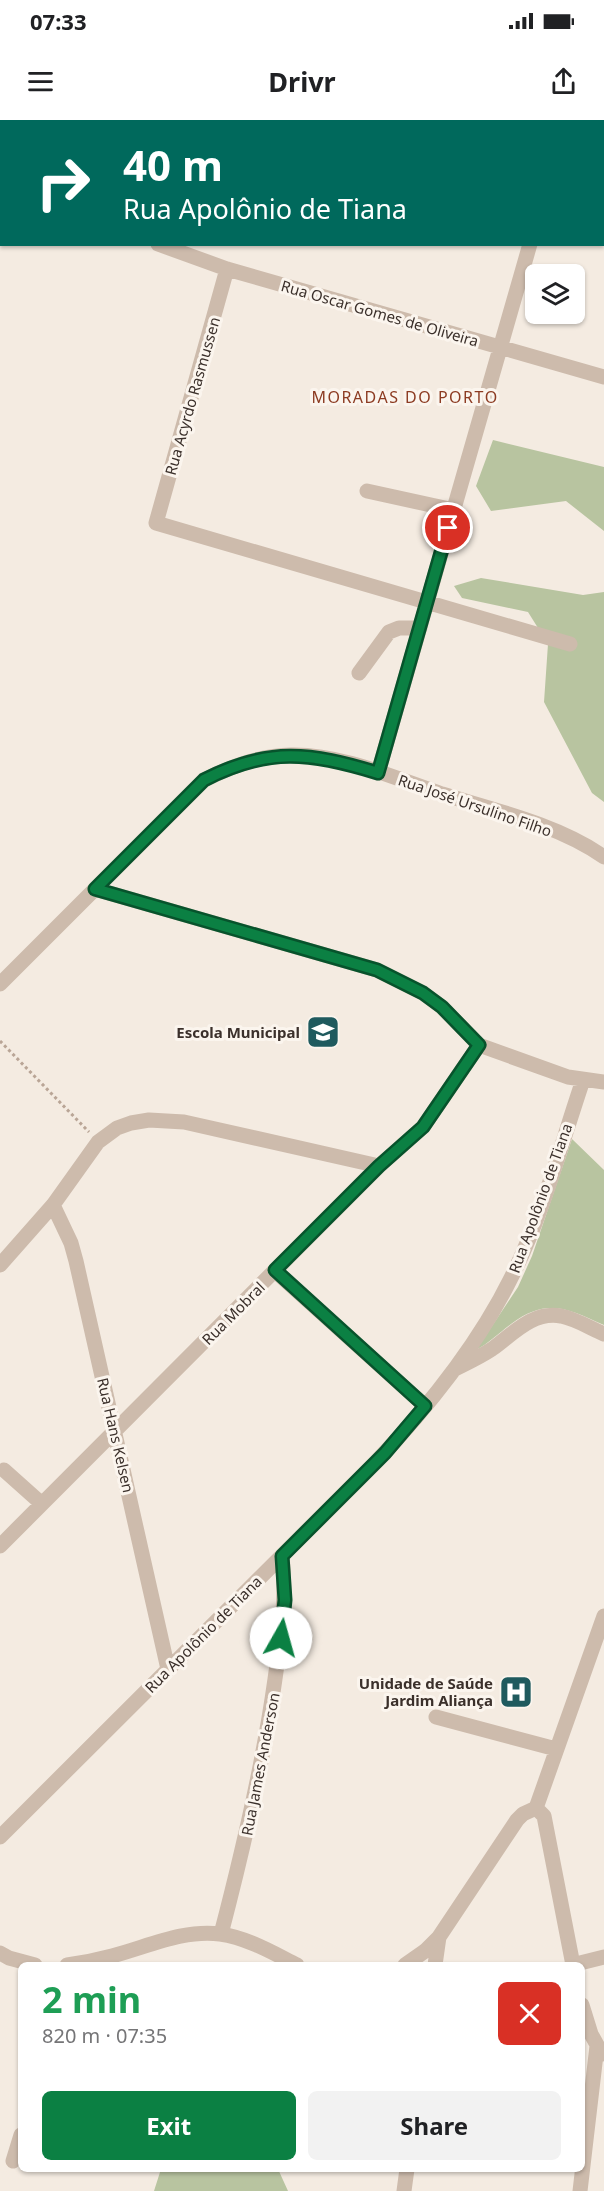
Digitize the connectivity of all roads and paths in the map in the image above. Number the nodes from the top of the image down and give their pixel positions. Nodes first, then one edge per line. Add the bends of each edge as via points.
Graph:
1 (164, 246) edge
2 (529, 246) edge
3 (227, 269) junction
4 (500, 347) junction
5 (604, 377) edge
6 (367, 490) dead end
7 (454, 510) junction
8 (427, 602) junction
9 (420, 628) junction
10 (570, 644) dead end
11 (359, 673) dead end
12 (378, 773) junction
13 (604, 857) edge
14 (95, 889) junction
15 (0, 984) edge
16 (0, 1041) edge
17 (479, 1045) junction
18 (583, 1080) junction
19 (604, 1082) edge
20 (98, 1142) junction
21 (379, 1166) junction
22 (53, 1205) junction
23 (0, 1265) edge
24 (275, 1270) junction
25 (604, 1334) edge
26 (453, 1370) junction
27 (425, 1406) junction
28 (115, 1431) junction
29 (4, 1470) dead end
30 (42, 1504) junction
31 (0, 1546) edge
32 (282, 1556) junction
33 (604, 1616) edge
34 (168, 1669) junction
35 (436, 1717) dead end
36 (556, 1749) junction
37 (536, 1808) junction
38 (0, 1837) edge
39 (221, 1934) junction
40 (439, 1937) junction
41 (0, 1953) edge
42 (604, 1957) edge
43 (23, 1962) edge
44 (82, 1962) edge
45 (291, 1962) edge
46 (410, 1962) edge
47 (435, 1962) edge
48 (571, 1962) edge
49 (584, 1962) edge
50 (585, 2013) edge
51 (600, 2051) edge
52 (18, 2145) edge
53 (585, 2156) edge
54 (13, 2161) dead end
55 (407, 2172) edge
56 (583, 2172) edge
57 (404, 2191) edge
58 (580, 2191) edge

1 - 3 street, Rua Oscar Gomes de Oliveira
2 - 4 street
3 - 4 street, Rua Oscar Gomes de Oliveira
3 - 8 street, Rua Acyrdo Rasmussen via 156,523
4 - 5 street, Rua Oscar Gomes de Oliveira
4 - 7 street
6 - 7 street
7 - 8 street
8 - 9 street
8 - 10 street
9 - 11 street via 389,632
9 - 12 street
12 - 13 street, Rua José Ursulino Filho via 527,821 575,840
12 - 14 street, Rua José Ursulino Filho via 331,760 292,755 248,761 204,780
14 - 15 street
14 - 17 street via 377,970 423,993
16 - 20 path
17 - 18 street
17 - 21 street, Rua Mobral via 423,1127
18 - 19 street
18 - 26 street, Rua Apolônio de Tiana via 512,1276
20 - 21 street via 131,1123 168,1119
20 - 22 street
21 - 24 street, Rua Mobral
22 - 23 street
22 - 28 street, Rua Hans Kelsen via 76,1261
24 - 27 street
24 - 28 street, Rua Mobral
25 - 26 street via 562,1316 539,1317
26 - 27 street, Rua Apolônio de Tiana
27 - 32 street, Rua Apolônio de Tiana
28 - 30 street, Rua Mobral
28 - 34 street, Rua Hans Kelsen
29 - 30 street
30 - 31 street, Rua Mobral
32 - 34 street, Rua Apolônio de Tiana
32 - 39 street, Rua James Anderson via 285,1600 272,1701 249,1822
33 - 36 street
34 - 38 street, Rua Apolônio de Tiana
35 - 36 street
36 - 37 street
37 - 40 street via 517,1820
37 - 48 street via 544,1816
39 - 44 street via 178,1937
39 - 45 street
40 - 46 street
40 - 47 street
41 - 43 street
42 - 49 street
50 - 51 street
51 - 53 street
52 - 54 street
55 - 57 street
56 - 58 street

